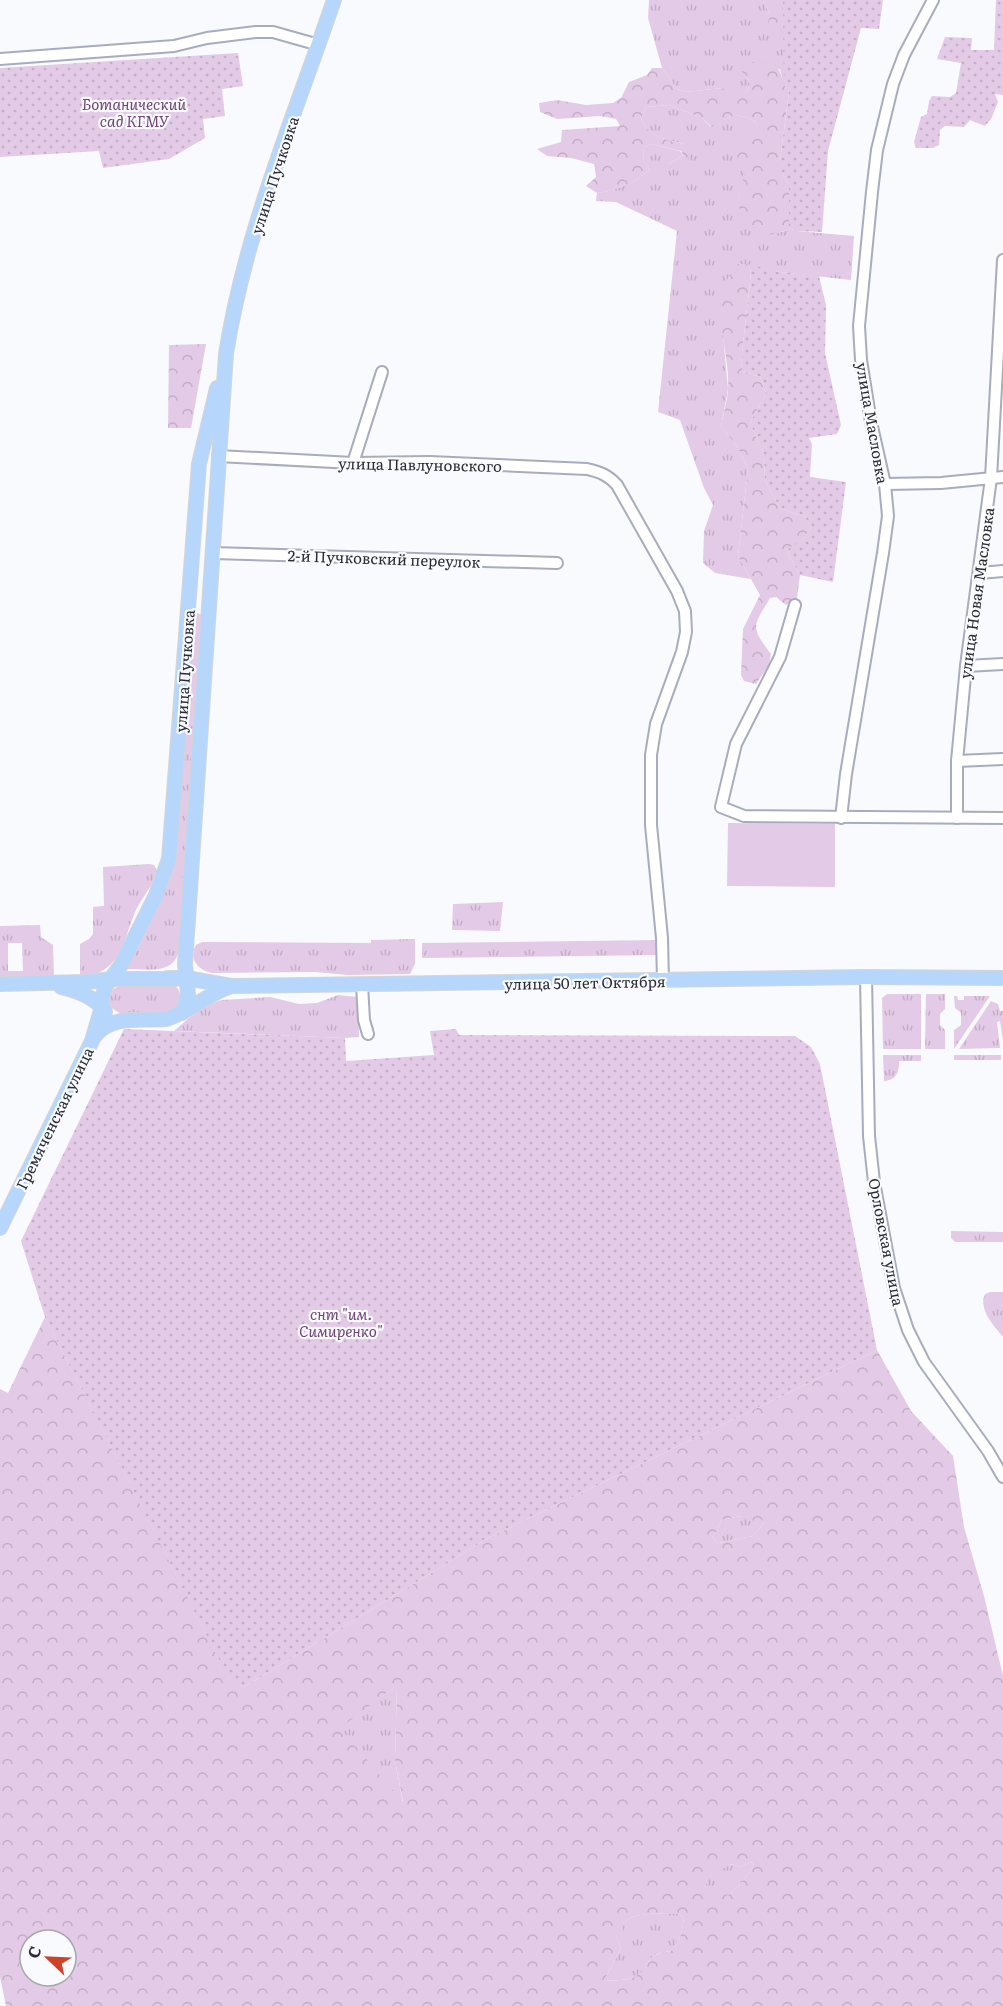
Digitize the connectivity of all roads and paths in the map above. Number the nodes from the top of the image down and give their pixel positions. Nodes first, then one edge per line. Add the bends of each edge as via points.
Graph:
1 (334, 0) edge
2 (933, 0) edge
3 (319, 45) junction
4 (0, 59) edge
5 (1003, 263) edge
6 (226, 354) junction
7 (1001, 364) edge
8 (382, 372) dead end
9 (203, 445) junction
10 (218, 451) junction
11 (353, 463) junction
12 (997, 477) edge
13 (885, 484) junction
14 (212, 553) junction
15 (557, 563) dead end
16 (1003, 571) edge
17 (980, 573) junction
18 (188, 605) junction
19 (795, 605) dead end
20 (208, 606) junction
21 (1003, 664) edge
22 (966, 666) junction
23 (1003, 759) edge
24 (957, 761) junction
25 (841, 818) junction
26 (957, 818) junction
27 (1003, 818) edge
28 (866, 977) junction
29 (168, 978) junction
30 (186, 978) junction
31 (1003, 978) edge
32 (113, 979) junction
33 (663, 981) junction
34 (0, 984) edge
35 (41, 984) junction
36 (362, 985) junction
37 (231, 986) junction
38 (188, 994) junction
39 (102, 1007) junction
40 (182, 1013) junction
41 (120, 1021) junction
42 (368, 1034) dead end
43 (92, 1041) junction
44 (0, 1228) edge
45 (1003, 1477) edge

1 - 3 main road, улица Пучковка
2 - 13 street, улица Масловка via 893,84 879,140 872,192 859,326 871,422
3 - 4 street via 273,32 256,32 174,46
3 - 6 main road, улица Пучковка via 259,215
5 - 7 street, улица Новая Масловка
6 - 9 main road, улица Пучковка
6 - 10 main road, улица Пучковка
7 - 12 street, улица Новая Масловка
8 - 11 street
9 - 10 street, улица Павлуновского
9 - 18 main road, улица Пучковка
10 - 11 street, улица Павлуновского
10 - 14 main road, улица Пучковка
11 - 33 street, улица Павлуновского via 587,469 610,477 617,485 685,611 682,652 658,717 651,755 652,834
12 - 13 street
12 - 17 street, улица Новая Масловка
13 - 25 street, улица Масловка via 888,516
14 - 15 street, 2-й Пучковский переулок
14 - 20 main road, улица Пучковка
16 - 17 street
17 - 22 street, улица Новая Масловка
18 - 20 main road
18 - 32 main road, улица Пучковка via 170,859
19 - 25 street via 780,657 736,744 722,807 744,816
20 - 30 main road, улица Пучковка
21 - 22 street
22 - 24 street, улица Новая Масловка
23 - 24 street
24 - 26 street, улица Новая Масловка
25 - 26 street
26 - 27 street
28 - 31 main road, улица 50 лет Октября
28 - 33 main road, улица 50 лет Октября
28 - 45 street, Орловская улица via 869,1136 894,1288 924,1362
29 - 30 main road, улица 50 лет Октября
29 - 32 main road, улица 50 лет Октября
29 - 38 main road via 182,983
30 - 37 main road, улица 50 лет Октября
30 - 38 main road, улица Пучковка
32 - 35 main road
32 - 39 main road, улица Пучковка via 103,992
33 - 36 main road, улица 50 лет Октября
34 - 35 main road
35 - 39 main road via 76,991
36 - 37 main road, улица 50 лет Октября
36 - 42 street
37 - 40 main road
38 - 40 main road
39 - 41 main road
39 - 43 main road, Гремяченская улица
40 - 41 main road via 166,1019
41 - 43 main road via 104,1027
43 - 44 main road, Гремяченская улица

